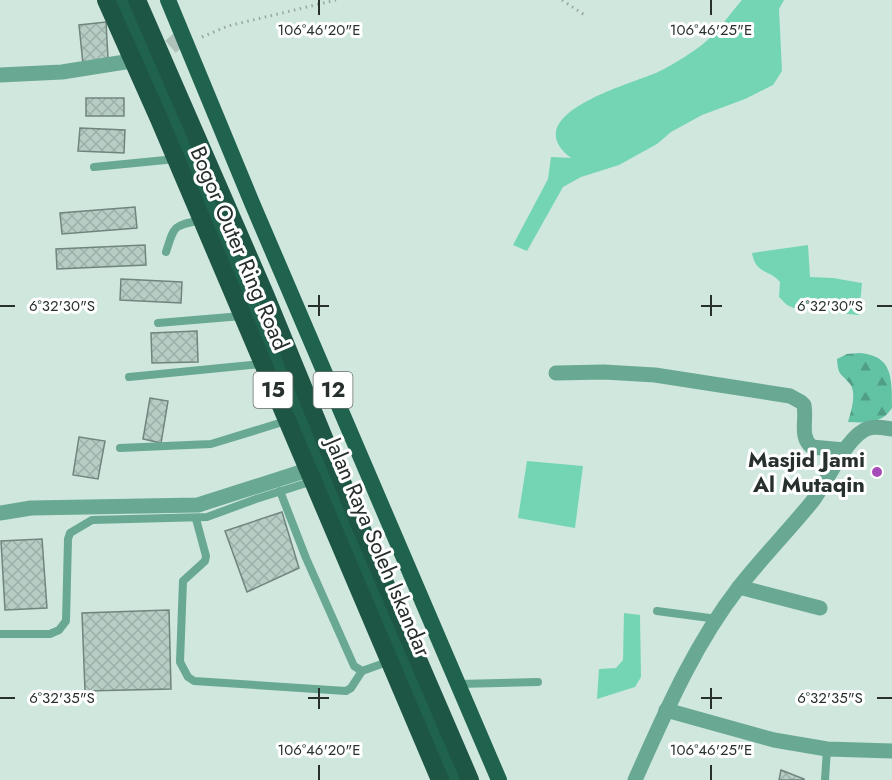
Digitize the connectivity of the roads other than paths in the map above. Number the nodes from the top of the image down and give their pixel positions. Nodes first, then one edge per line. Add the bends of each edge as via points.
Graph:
1 (106, 0) edge
2 (121, 0) edge
3 (137, 0) edge
4 (168, 0) edge
5 (147, 58) junction
6 (0, 75) edge
7 (188, 159) junction
8 (94, 167) dead end
9 (213, 218) junction
10 (166, 252) dead end
11 (255, 314) junction
12 (158, 323) dead end
13 (276, 363) junction
14 (556, 373) dead end
15 (129, 377) dead end
16 (298, 416) junction
17 (892, 429) edge
18 (120, 448) dead end
19 (844, 450) junction
20 (323, 472) junction
21 (280, 491) junction
22 (0, 513) edge
23 (196, 519) junction
24 (739, 587) junction
25 (820, 608) dead end
26 (657, 611) dead end
27 (717, 619) junction
28 (0, 634) edge
29 (402, 657) junction
30 (362, 671) junction
31 (538, 682) dead end
32 (458, 684) junction
33 (666, 710) junction
34 (827, 748) junction
35 (892, 751) edge
36 (440, 780) edge
37 (454, 780) edge
38 (470, 780) edge
39 (499, 780) edge
40 (635, 780) edge
41 (825, 780) edge

1 - 36 highway, Bogor Outer Ring Road / 15, bridge
2 - 5 highway, Jalan Raya Soleh Iskandar / 12
3 - 38 highway, Bogor Outer Ring Road / 15, bridge
4 - 32 highway, Jalan Raya Soleh Iskandar / 12
5 - 6 street via 62,72
5 - 7 highway, Jalan Raya Soleh Iskandar / 12
7 - 8 lane
7 - 9 highway, Jalan Raya Soleh Iskandar / 12
9 - 10 lane via 179,225 173,230
9 - 11 highway, Jalan Raya Soleh Iskandar / 12
11 - 12 lane
11 - 13 highway, Jalan Raya Soleh Iskandar / 12
13 - 15 lane
13 - 16 highway, Jalan Raya Soleh Iskandar / 12
14 - 19 street via 656,375 790,396 804,405 804,437 808,445
16 - 18 lane via 212,444
16 - 20 highway, Jalan Raya Soleh Iskandar / 12
17 - 19 street via 862,431
19 - 24 street via 813,500
20 - 21 lane
20 - 22 street via 198,505 31,507
20 - 29 highway, Jalan Raya Soleh Iskandar / 12
21 - 23 lane
21 - 30 lane via 354,666
23 - 28 lane via 92,520 74,530 68,539 66,621 50,633
23 - 30 lane via 206,556 183,581 180,662 188,677 194,681 346,691
24 - 25 street
24 - 27 street
26 - 27 lane
27 - 33 street
29 - 30 lane
29 - 37 highway, Jalan Raya Soleh Iskandar / 12
31 - 32 lane
32 - 39 highway, Jalan Raya Soleh Iskandar / 12
33 - 34 street via 774,740
33 - 40 street
34 - 35 street
34 - 41 lane

